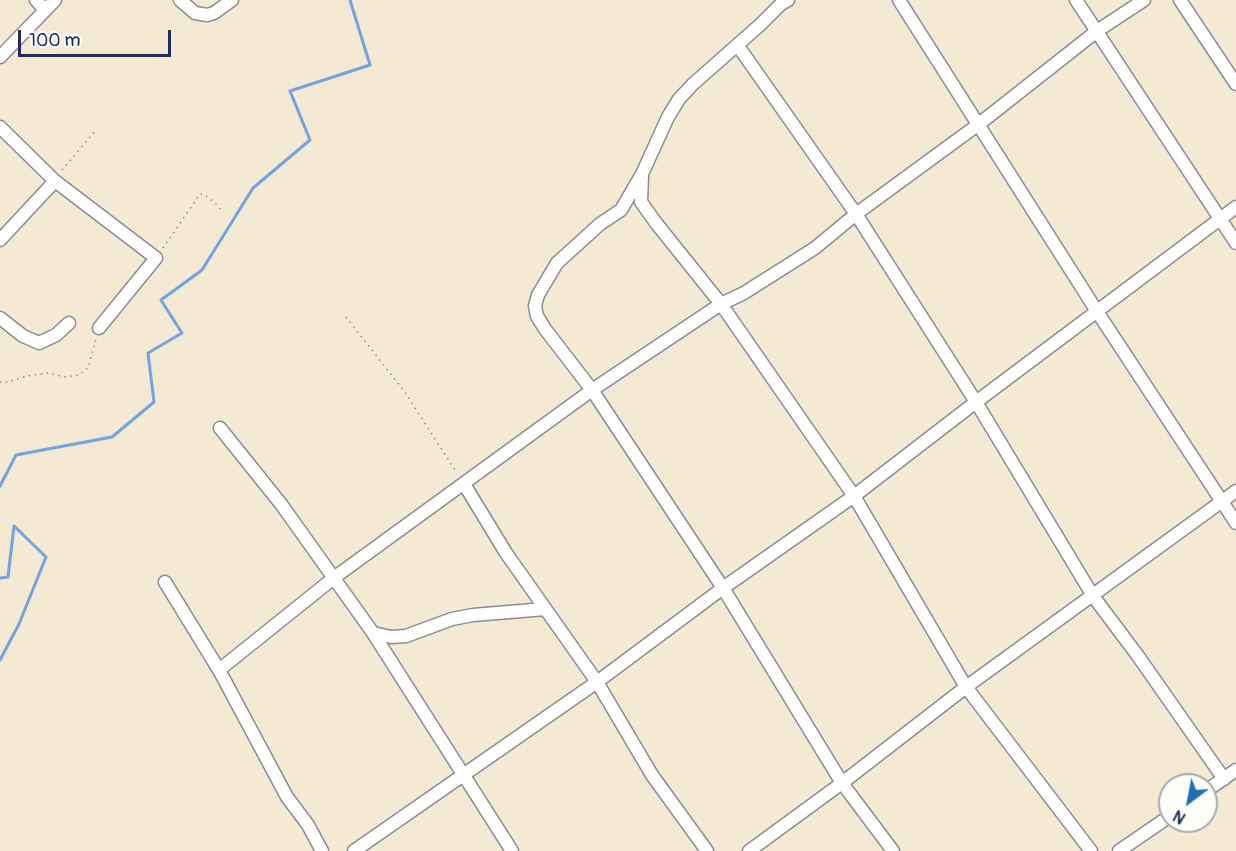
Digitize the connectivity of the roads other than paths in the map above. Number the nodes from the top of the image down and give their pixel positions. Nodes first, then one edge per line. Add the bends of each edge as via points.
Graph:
1 (36, 0) edge
2 (55, 0) edge
3 (180, 0) edge
4 (232, 0) edge
5 (788, 0) edge
6 (899, 0) edge
7 (1076, 0) edge
8 (1144, 0) edge
9 (1180, 0) edge
10 (45, 10) junction
11 (1097, 31) junction
12 (738, 46) junction
13 (0, 57) edge
14 (1236, 84) edge
15 (979, 124) junction
16 (0, 127) edge
17 (642, 174) junction
18 (55, 181) junction
19 (1236, 207) edge
20 (856, 214) junction
21 (1220, 219) junction
22 (0, 240) edge
23 (1236, 243) edge
24 (721, 304) junction
25 (1098, 313) junction
26 (0, 318) edge
27 (69, 323) dead end
28 (99, 328) road end
29 (592, 390) junction
30 (976, 402) junction
31 (220, 428) dead end
32 (464, 484) junction
33 (1236, 491) edge
34 (854, 496) junction
35 (1223, 503) junction
36 (1236, 523) edge
37 (335, 577) junction
38 (165, 582) dead end
39 (723, 588) junction
40 (1093, 596) junction
41 (545, 609) junction
42 (373, 633) junction
43 (219, 670) junction
44 (597, 682) junction
45 (966, 687) junction
46 (1236, 770) edge
47 (464, 776) junction
48 (1224, 779) junction
49 (843, 783) junction
50 (1218, 783) edge
51 (1158, 824) edge
52 (322, 851) edge
53 (354, 851) edge
54 (512, 851) edge
55 (707, 851) edge
56 (749, 851) edge
57 (893, 851) edge
58 (1091, 851) edge
59 (1119, 851) edge

1 - 10 street
2 - 10 street
3 - 4 street via 201,15 213,13
5 - 12 street
6 - 15 street
7 - 11 street
8 - 11 street
9 - 14 street
10 - 13 street
11 - 15 street
11 - 21 street
12 - 17 street via 679,99
12 - 20 street
15 - 20 street
15 - 25 street
16 - 18 street
17 - 24 street via 641,202
17 - 29 street via 621,210 557,263 535,306 544,329
18 - 22 street
18 - 28 street via 156,258
19 - 21 street
20 - 24 street via 815,249
20 - 30 street
21 - 23 street
21 - 25 street
24 - 29 street
24 - 34 street
25 - 30 street
25 - 35 street
26 - 27 street via 39,343
29 - 32 street
29 - 39 street
30 - 34 street
30 - 40 street
31 - 37 street
32 - 37 street
32 - 41 street
33 - 35 street
34 - 39 street
34 - 45 street
35 - 36 street
35 - 40 street
37 - 42 street
37 - 43 street
38 - 43 street
39 - 44 street
39 - 49 street
40 - 45 street
40 - 48 street
41 - 42 street via 452,619 406,636
41 - 44 street
42 - 47 street
43 - 52 street via 282,788
44 - 47 street
44 - 55 street via 652,775
45 - 49 street
45 - 58 street
46 - 48 street
47 - 53 street
47 - 54 street
48 - 50 street
49 - 56 street
49 - 57 street
51 - 59 street

